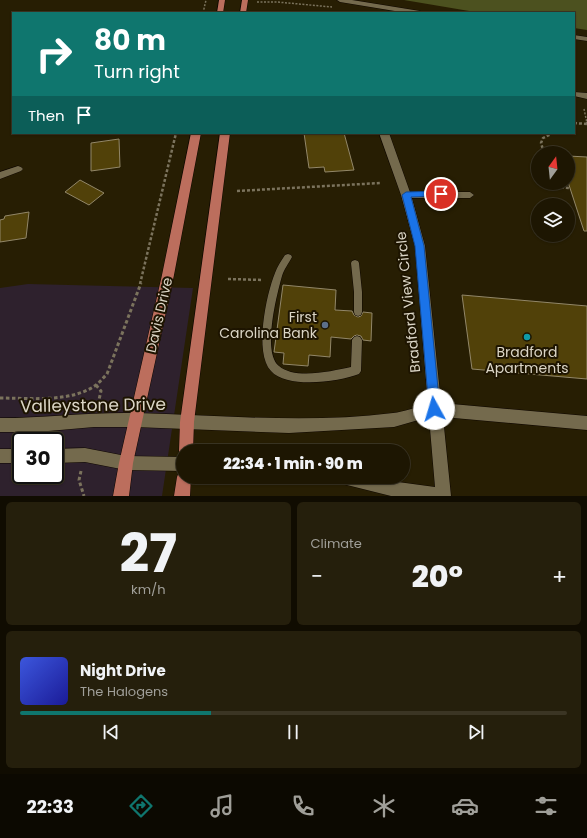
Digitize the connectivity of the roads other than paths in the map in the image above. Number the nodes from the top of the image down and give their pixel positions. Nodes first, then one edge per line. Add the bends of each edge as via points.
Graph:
1 (222, 0) edge
2 (245, 0) edge
3 (340, 0) edge
4 (220, 12) edge
5 (243, 12) edge
6 (414, 12) edge
7 (575, 37) edge
8 (587, 39) edge
9 (575, 94) edge
10 (587, 96) edge
11 (196, 134) edge
12 (225, 134) edge
13 (384, 134) edge
14 (18, 169) dead end
15 (0, 176) edge
16 (406, 195) junction
17 (470, 195) dead end
18 (288, 257) dead end
19 (355, 263) dead end
20 (358, 312) dead end
21 (357, 340) dead end
22 (434, 409) junction
23 (135, 420) junction
24 (187, 422) junction
25 (587, 423) edge
26 (0, 425) edge
27 (186, 444) edge
28 (0, 456) edge
29 (12, 456) edge
30 (64, 456) edge
31 (126, 463) junction
32 (176, 464) edge
33 (183, 484) edge
34 (373, 484) edge
35 (120, 496) edge
36 (182, 496) edge
37 (442, 496) edge

1 - 4 main road
2 - 5 main road
3 - 6 street
7 - 8 street
9 - 10 street
11 - 23 main road, Davis Drive via 168,275
12 - 24 main road
13 - 16 street, Bradford View Circle
14 - 15 street
16 - 17 lane
16 - 22 street, Bradford View Circle via 420,246
18 - 21 lane via 278,275 270,317 267,350 274,368 296,377 324,377 356,371
19 - 20 lane
22 - 24 street, Valleystone Drive via 394,420 341,424 289,426
22 - 25 street
22 - 37 street, Bradford View Circle
23 - 24 street, Valleystone Drive
23 - 26 street, Valleystone Drive
23 - 31 main road, Davis Drive
24 - 27 main road
28 - 29 street
30 - 31 street via 84,455
31 - 32 street
31 - 35 main road, Davis Drive
33 - 36 main road
34 - 37 street

